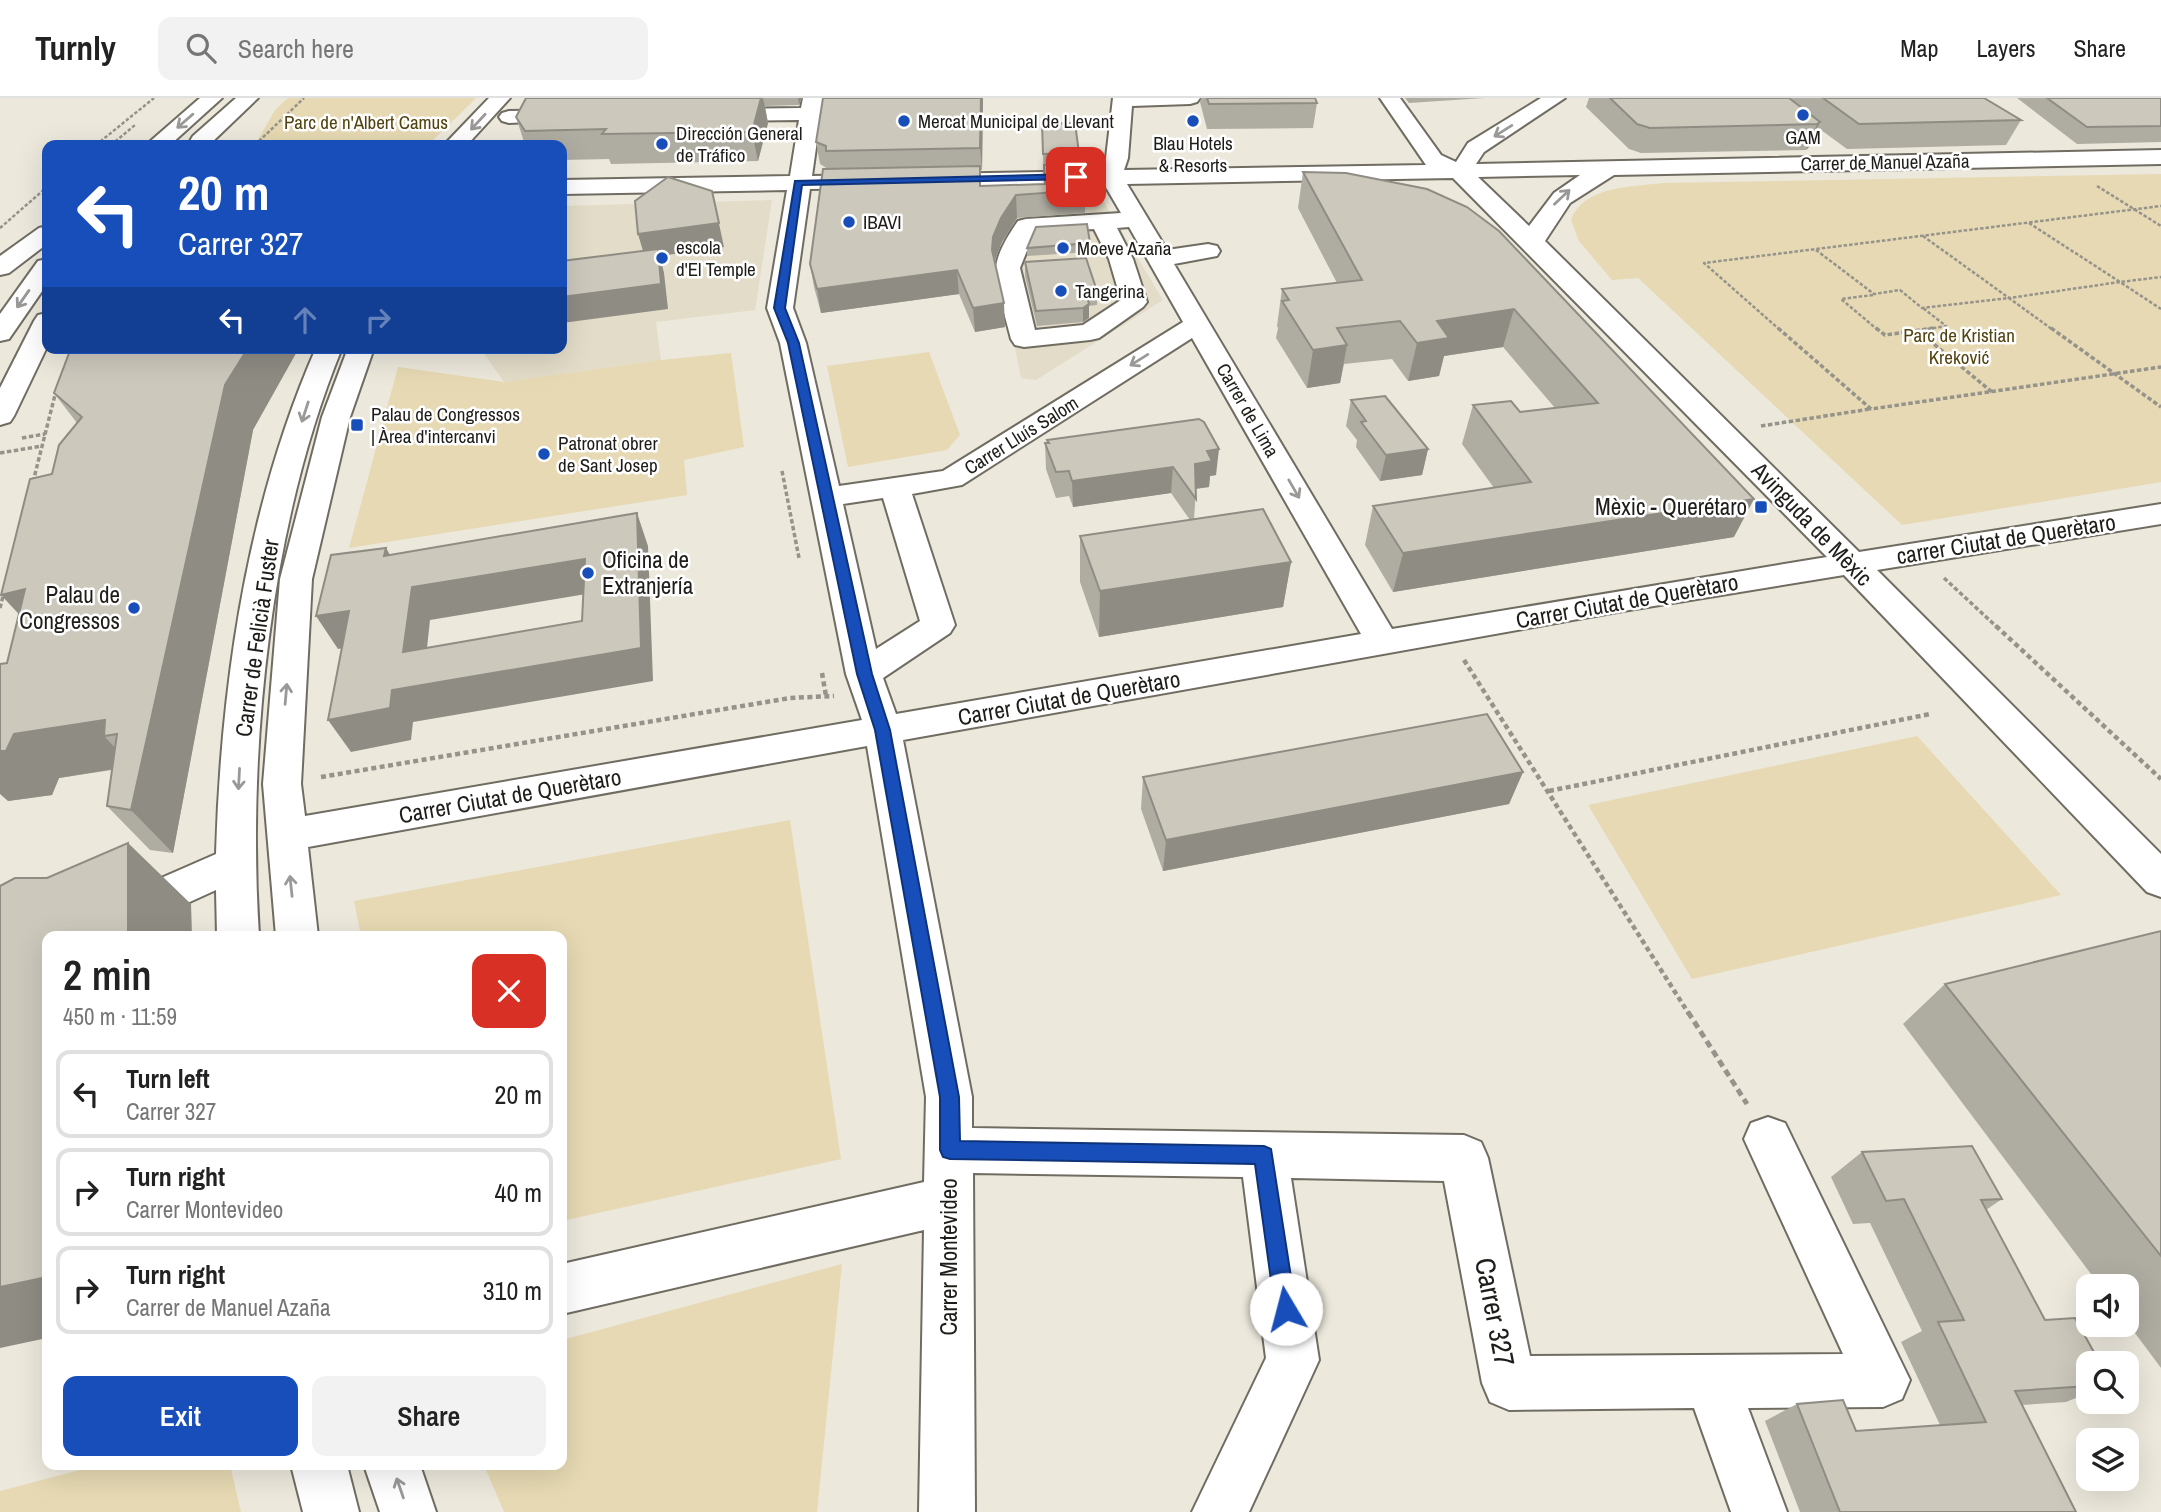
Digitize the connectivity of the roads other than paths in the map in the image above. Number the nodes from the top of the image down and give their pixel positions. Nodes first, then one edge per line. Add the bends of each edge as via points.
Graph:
1 (212, 98) edge
2 (248, 98) edge
3 (525, 98) edge
4 (1174, 98) edge
5 (1190, 98) edge
6 (1390, 98) edge
7 (1555, 98) edge
8 (1123, 99) edge
9 (811, 106) edge
10 (505, 107) edge
11 (700, 115) edge
12 (591, 116) edge
13 (492, 136) dead end
14 (2014, 139) dead end
15 (163, 140) edge
16 (202, 140) edge
17 (462, 140) edge
18 (1825, 146) dead end
19 (2161, 157) edge
20 (2047, 159) junction
21 (1846, 162) junction
22 (1609, 169) junction
23 (1460, 172) junction
24 (1294, 176) junction
25 (1111, 177) junction
26 (1002, 179) junction
27 (798, 183) junction
28 (567, 187) edge
29 (1410, 192) edge
30 (1473, 214) edge
31 (1136, 219) junction
32 (1103, 223) junction
33 (1026, 226) junction
34 (42, 237) edge
35 (1532, 242) junction
36 (1208, 251) dead end
37 (1162, 264) junction
38 (1114, 265) junction
39 (0, 268) edge
40 (42, 273) edge
41 (1197, 324) junction
42 (42, 329) edge
43 (0, 333) edge
44 (326, 354) edge
45 (359, 354) edge
46 (8, 385) edge
47 (0, 415) edge
48 (895, 488) junction
49 (827, 497) junction
50 (2161, 514) edge
51 (1852, 564) junction
52 (1384, 644) junction
53 (864, 674) junction
54 (883, 730) junction
55 (286, 835) junction
56 (235, 863) junction
57 (2161, 880) edge
58 (84, 931) edge
59 (238, 931) edge
60 (296, 931) edge
61 (1768, 1139) road end
62 (950, 1150) junction
63 (1264, 1155) junction
64 (950, 1199) junction
65 (567, 1288) edge
66 (1711, 1381) junction
67 (320, 1470) edge
68 (394, 1470) edge
69 (331, 1512) edge
70 (408, 1512) edge
71 (947, 1512) edge
72 (1220, 1512) edge
73 (1759, 1512) edge

1 -> 15 main road
2 - 16 main road
3 - 10 main road
4 - 5 main road
4 - 8 main road
6 - 23 main road via 1433,160
7 -> 23 main road via 1476,148
8 - 25 main road
9 - 11 main road
9 - 27 main road, Carrer Montevideo
10 - 12 main road
10 - 13 main road
10 -> 17 main road
14 - 20 main road
18 - 21 main road
19 - 20 main road, Carrer de Manuel Azaña
20 - 21 main road, Carrer de Manuel Azaña
21 - 22 main road, Carrer de Manuel Azaña
22 - 23 main road, Carrer de Manuel Azaña
35 -> 22 main road, Carrer de Manuel Azaña via 1550,208 1574,186
23 - 24 main road, Carrer de Manuel Azaña
23 - 35 main road, Avinguda de Mèxic
24 - 25 main road, Carrer de Manuel Azaña
24 - 29 main road, Carrer de Manuel Azaña
25 - 26 main road, Carrer de Manuel Azaña
25 - 31 main road, Carrer de Lima
26 - 27 main road, Carrer de Manuel Azaña
26 - 33 main road
27 - 28 main road, Carrer de Manuel Azaña
27 - 49 main road, Carrer Montevideo via 780,308 793,343
30 - 35 main road
31 - 32 main road
31 - 37 main road, Carrer de Lima
32 - 33 main road
32 - 38 main road
33 - 38 main road via 1016,243 1024,339 1090,332 1134,302
34 - 39 main road
35 - 51 main road, Avinguda de Mèxic
36 - 37 main road
37 - 38 main road
37 - 41 main road, Carrer de Lima
40 -> 43 main road
41 -> 48 main road, Carrer Lluís Salom via 951,479
41 -> 52 main road, Carrer de Lima
42 - 46 main road
44 -> 56 main road, Carrer de Felicià Fuster via 291,453 262,573 242,736
55 -> 45 main road, Carrer de Felicià Fuster via 282,784 296,579 336,416
46 - 47 main road
48 - 49 main road, Carrer Lluís Salom
48 - 53 main road via 938,625
49 - 53 main road, Carrer Montevideo
50 - 51 main road, carrer Ciutat de Querètaro
51 - 52 main road, Carrer Ciutat de Querètaro
51 - 57 main road, Avinguda de Mèxic
52 - 54 main road, Carrer Ciutat de Querètaro
53 - 54 main road, Carrer Montevideo
54 - 55 main road, Carrer Ciutat de Querètaro
54 - 62 main road, Carrer Montevideo via 949,1097
60 -> 55 main road, Carrer de Felicià Fuster
56 - 58 main road
56 - 59 main road, Carrer de Felicià Fuster
61 - 66 main road, Carrer 327 via 1883,1380
62 - 63 main road, Carrer 327
62 - 64 main road, Carrer Montevideo
63 - 66 main road, Carrer 327 via 1464,1158 1509,1383
63 - 72 main road via 1293,1360
64 - 65 main road
64 - 71 main road, Carrer Montevideo
66 - 73 main road
67 - 69 main road
70 -> 68 main road

